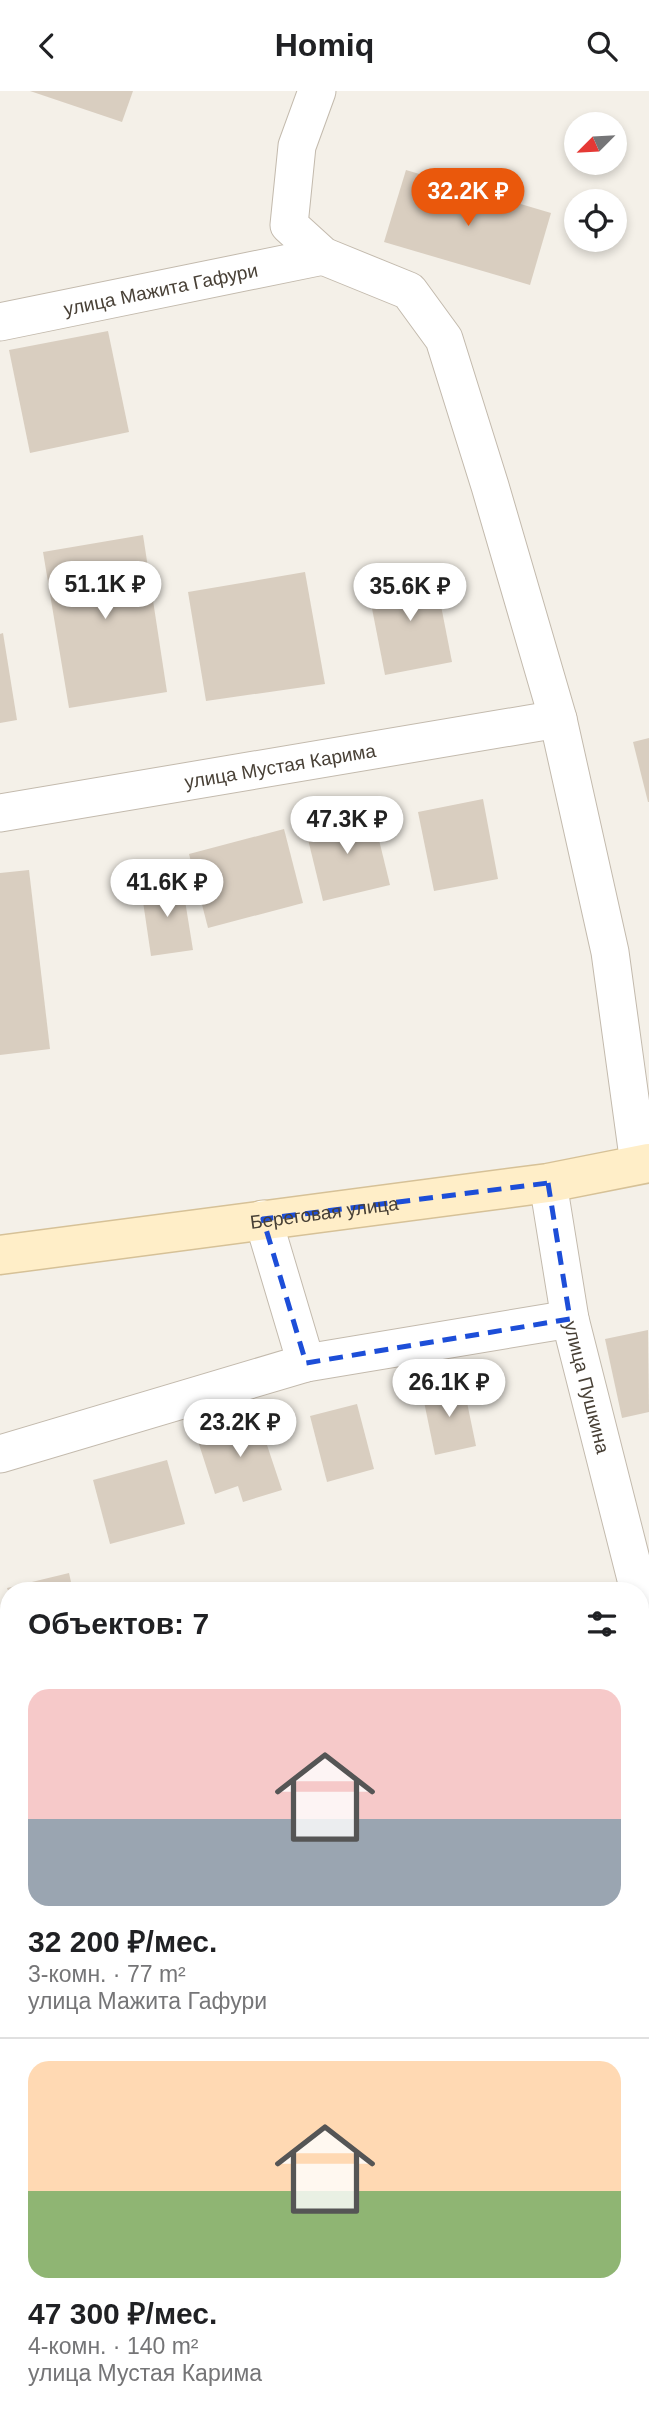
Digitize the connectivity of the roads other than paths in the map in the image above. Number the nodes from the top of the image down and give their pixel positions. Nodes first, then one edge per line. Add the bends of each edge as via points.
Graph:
1 (317, 91) edge
2 (323, 256) junction
3 (0, 322) edge
4 (558, 719) junction
5 (0, 813) edge
6 (644, 1163) edge
7 (548, 1183) junction
8 (263, 1219) junction
9 (0, 1255) edge
10 (570, 1319) junction
11 (306, 1363) junction
12 (0, 1454) edge
13 (637, 1582) edge

1 - 2 street via 297,146 289,225
2 - 3 street, улица Мажита Гафури
2 - 4 street via 409,291 444,339
4 - 5 street, улица Мустая Карима
4 - 6 street via 610,952
6 - 7 main road, Береговая улица
7 - 8 main road, Береговая улица
7 - 10 street, улица Пушкина
8 - 9 main road, Береговая улица
8 - 11 street
10 - 11 street
10 - 13 street, улица Пушкина
11 - 12 street

